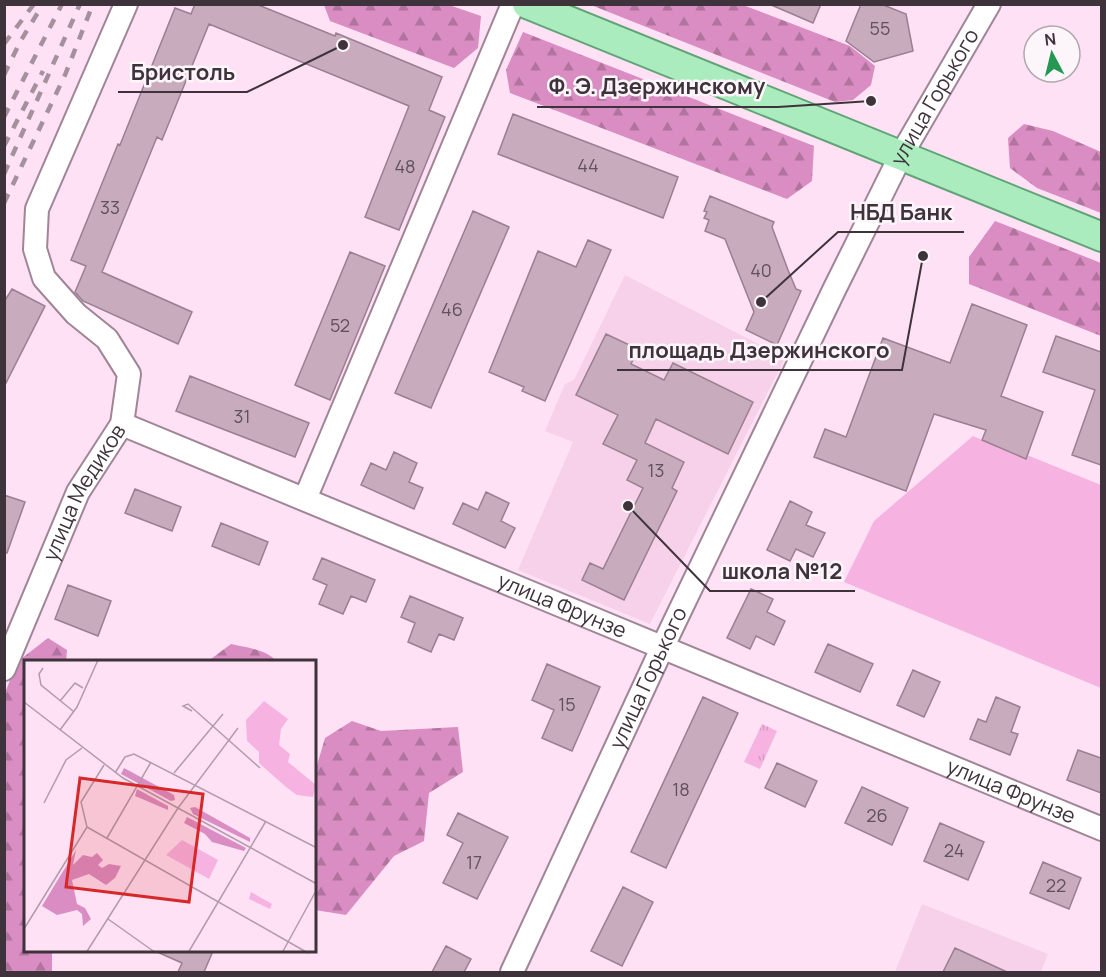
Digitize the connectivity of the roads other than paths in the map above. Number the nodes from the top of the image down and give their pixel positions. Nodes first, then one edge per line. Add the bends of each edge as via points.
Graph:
1 (126, 4) edge
2 (513, 4) edge
3 (527, 4) edge
4 (989, 4) edge
5 (900, 157) junction
6 (1101, 237) edge
7 (122, 424) junction
8 (305, 499) junction
9 (663, 646) junction
10 (4, 669) edge
11 (1101, 829) edge
12 (512, 972) edge

1 - 7 street, улица Медиков via 37,209 35,249 44,278 76,314 107,339 129,374
2 - 8 street
3 - 5 main road
4 - 5 street, улица Горького
5 - 6 main road
5 - 9 street, улица Горького
7 - 8 street, улица Фрунзе
7 - 10 street, улица Медиков via 78,492
8 - 9 street, улица Фрунзе
9 - 11 street, улица Фрунзе
9 - 12 street, улица Горького

